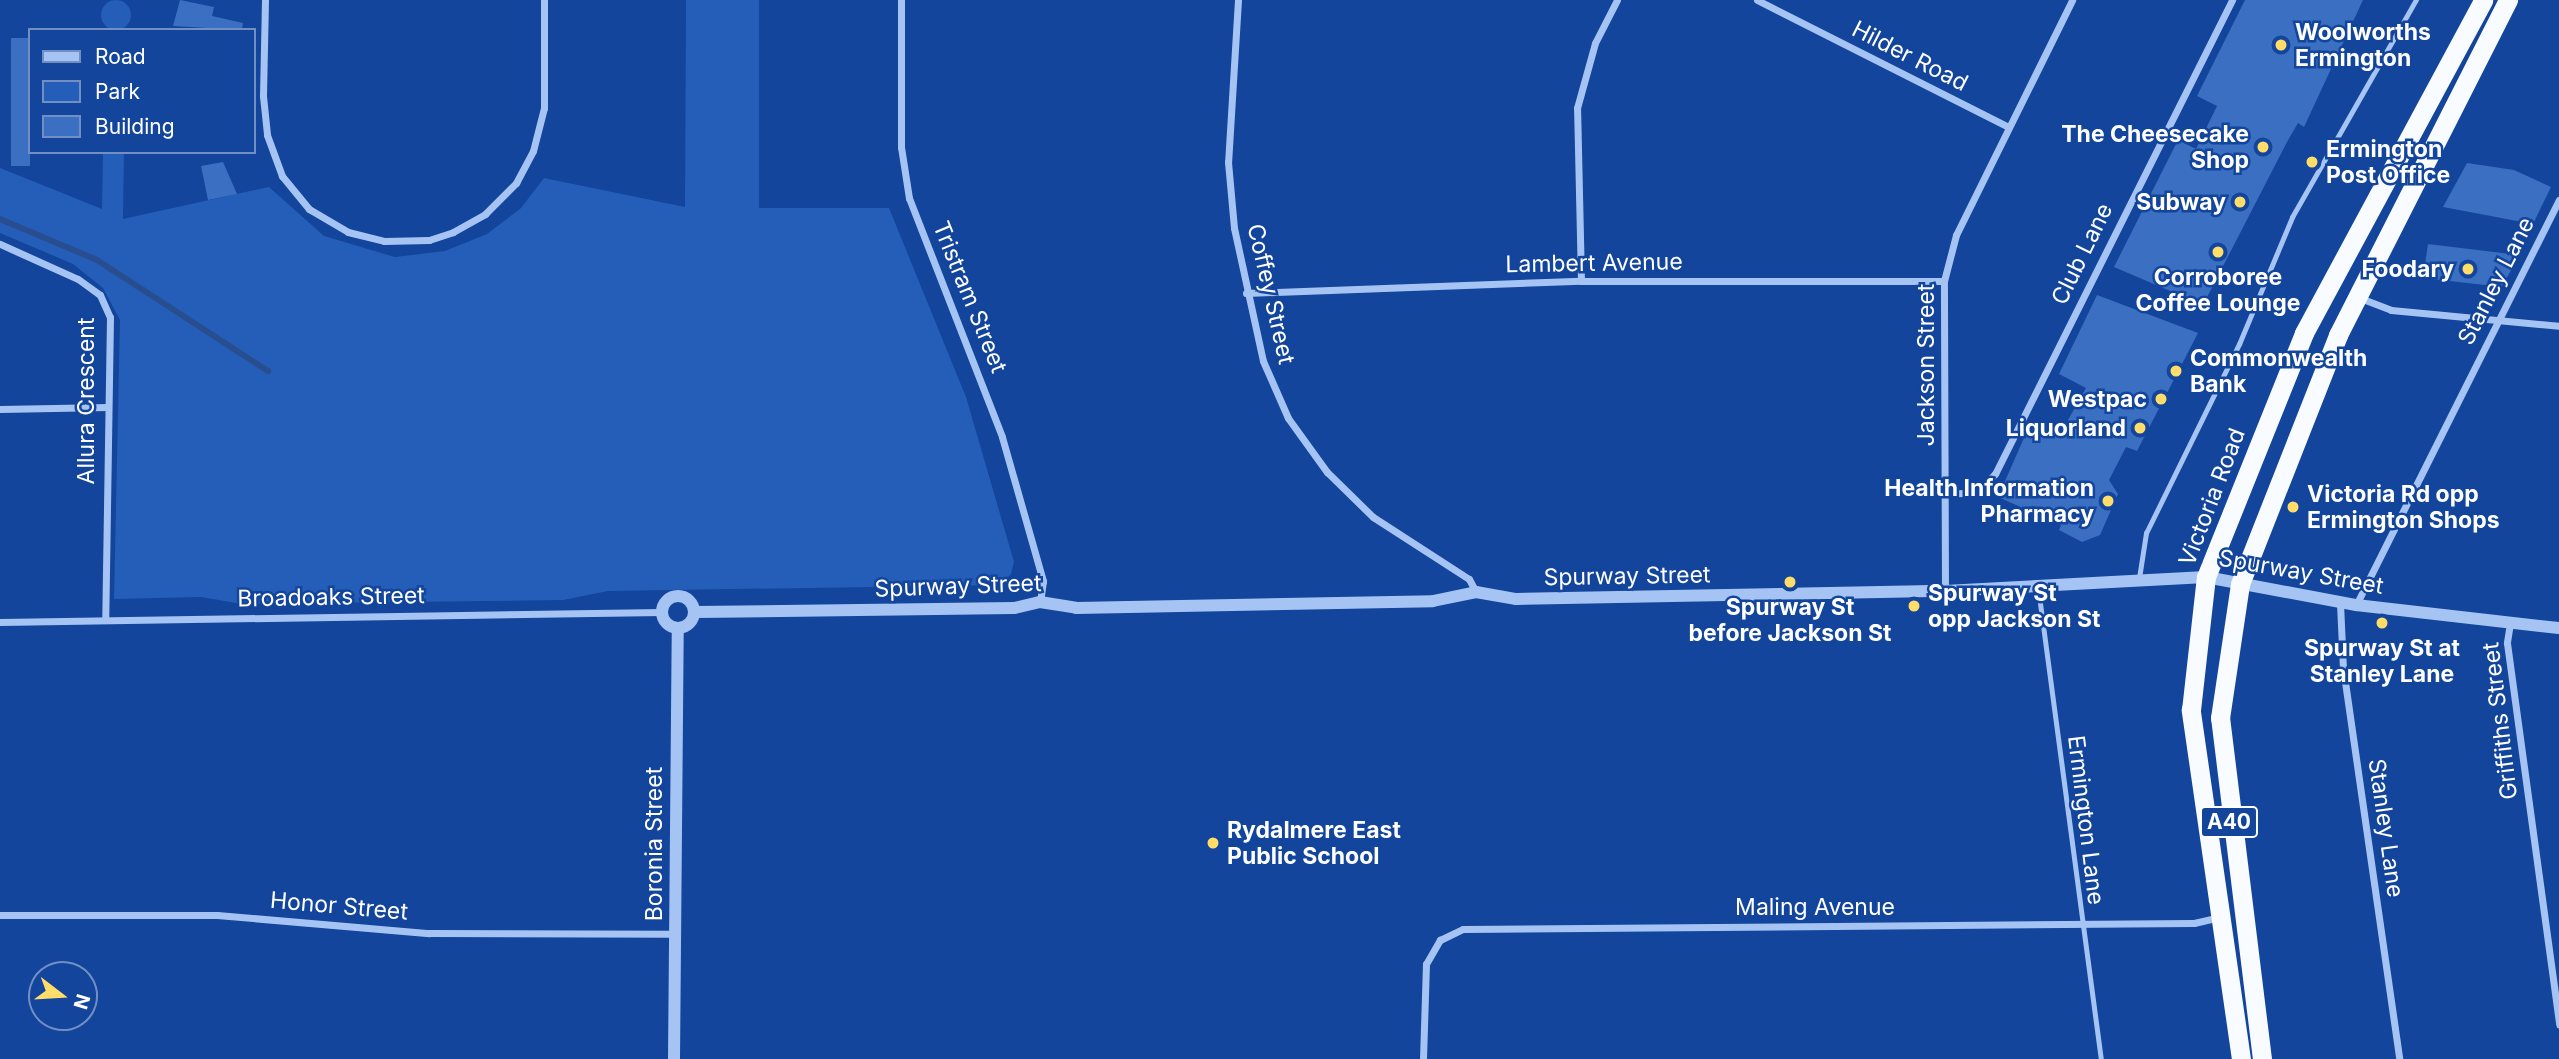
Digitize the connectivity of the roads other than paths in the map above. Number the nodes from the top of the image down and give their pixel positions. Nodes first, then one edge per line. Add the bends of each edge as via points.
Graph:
1 (265, 0) edge
2 (544, 0) edge
3 (901, 0) edge
4 (1238, 0) edge
5 (1617, 0) edge
6 (1758, 0) edge
7 (2072, 0) edge
8 (2232, 0) edge
9 (2416, 0) edge
10 (2483, 0) edge
11 (2508, 0) edge
12 (2008, 127) junction
13 (2559, 200) edge
14 (0, 244) edge
15 (1581, 281) junction
16 (1944, 281) junction
17 (1246, 293) junction
18 (2357, 297) junction
19 (2497, 320) junction
20 (2559, 326) edge
21 (108, 407) junction
22 (0, 409) edge
23 (1944, 494) junction
24 (2206, 577) junction
25 (2139, 578) junction
26 (2240, 584) junction
27 (2038, 585) junction
28 (1945, 591) junction
29 (1476, 592) junction
30 (1040, 602) junction
31 (2340, 603) junction
32 (2356, 605) junction
33 (662, 612) junction
34 (695, 612) junction
35 (105, 620) junction
36 (0, 622) edge
37 (2510, 623) junction
38 (678, 628) junction
39 (2559, 628) edge
40 (0, 915) edge
41 (2220, 917) junction
42 (2082, 924) junction
43 (674, 933) junction
44 (2559, 1024) edge
45 (674, 1059) edge
46 (1423, 1059) edge
47 (2101, 1059) edge
48 (2241, 1059) edge
49 (2262, 1059) edge
50 (2399, 1059) edge

1 - 2 street via 263,96 267,135 282,176 309,209 348,232 384,241 429,240 485,214 516,183 533,151 544,107
3 - 30 street, Tristram Street via 901,147 909,198 1002,437 1043,581
4 - 17 street, Coffey Street via 1228,162
5 - 15 street via 1591,53 1577,108
6 - 12 street, Hilder Road
7 - 12 street, Jackson Street
8 - 23 street, Club Lane via 1995,474 1978,492
9 - 25 lane via 2292,217 2234,355 2146,533
10 - 24 highway, Victoria Road / A40 via 2304,333
11 - 18 highway, A40
12 - 16 street, Jackson Street via 1956,235
13 - 19 street, Stanley Lane
14 - 21 street, Allura Crescent via 57,267 100,295 110,317
15 - 16 street, Lambert Avenue
15 - 17 street, Lambert Avenue
16 - 23 street, Jackson Street
17 - 29 street, Coffey Street via 1263,361 1288,418 1327,472 1373,517 1464,575
18 - 19 street via 2392,310
18 - 26 highway, A40 via 2293,438
19 - 20 street
19 - 32 street, Stanley Lane
21 - 22 street
21 - 35 street, Allura Crescent
23 - 28 street, Jackson Street
24 - 25 street, Spurway Street
24 - 26 street, Spurway Street
24 - 41 highway, Victoria Road / A40 via 2191,710
25 - 27 street, Spurway Street
26 - 31 street, Spurway Street
26 - 49 highway, A40 via 2220,718 2225,800
27 - 28 street, Spurway Street
27 - 42 lane, Ermington Lane
28 - 29 street, Spurway Street via 1516,600
29 - 30 street, Spurway Street via 1433,601 1076,608
30 - 34 street, Spurway Street via 1014,608
31 - 32 street, Spurway Street
31 - 50 street, Stanley Lane via 2343,668
32 - 37 street, Spurway Street
33 - 34 street via 675,596 690,600
33 - 35 street, Broadoaks Street
33 - 38 street
34 - 38 street
35 - 36 street, Broadoaks Street
37 - 39 street, Spurway Street
37 - 44 street, Griffiths Street via 2507,643
38 - 43 street, Boronia Street
40 - 43 street, Honor Street via 217,915 429,933
41 - 42 street, Maling Avenue
41 - 48 highway, Victoria Road / A40
42 - 46 street, Maling Avenue via 1463,929 1440,940 1426,964
42 - 47 lane, Ermington Lane
43 - 45 street, Boronia Street

